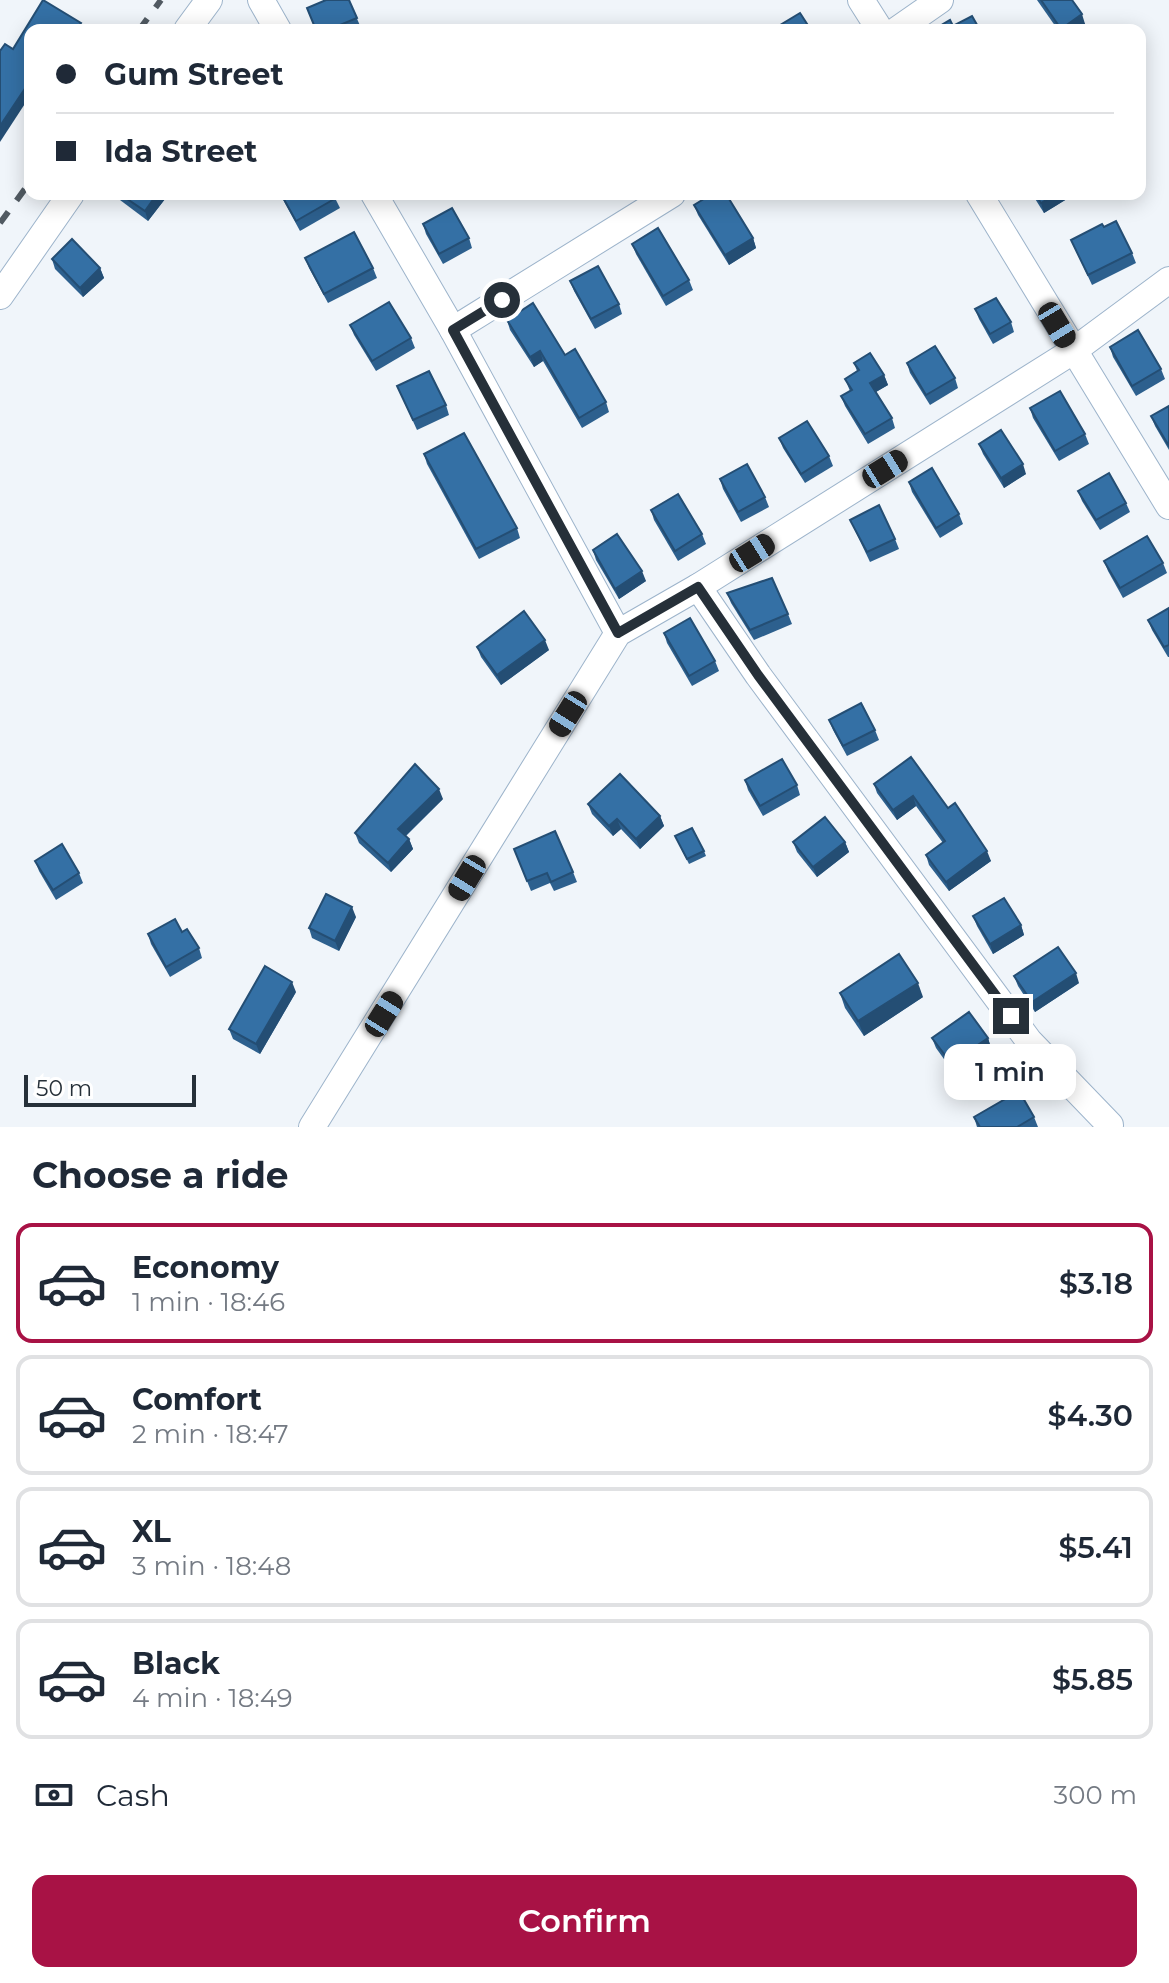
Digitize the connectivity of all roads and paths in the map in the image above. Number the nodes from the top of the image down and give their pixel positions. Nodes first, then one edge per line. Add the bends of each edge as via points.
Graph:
1 (209, 0) edge
2 (261, 0) edge
3 (861, 0) edge
4 (940, 0) edge
5 (191, 24) edge
6 (275, 24) edge
7 (876, 24) edge
8 (906, 24) edge
9 (67, 200) edge
10 (377, 200) edge
11 (662, 200) edge
12 (983, 200) edge
13 (1169, 280) edge
14 (0, 296) edge
15 (453, 330) junction
16 (1073, 351) junction
17 (1169, 506) edge
18 (698, 587) junction
19 (618, 633) junction
20 (1110, 1125) edge
21 (312, 1127) edge

1 - 5 street
2 - 6 street
3 - 7 street
4 - 8 street
9 - 14 street
10 - 15 street
11 - 15 street
12 - 16 street
13 - 16 street
15 - 19 street
16 - 17 street
16 - 18 street
18 - 19 street
18 - 20 street via 1029,1041
19 - 21 street

